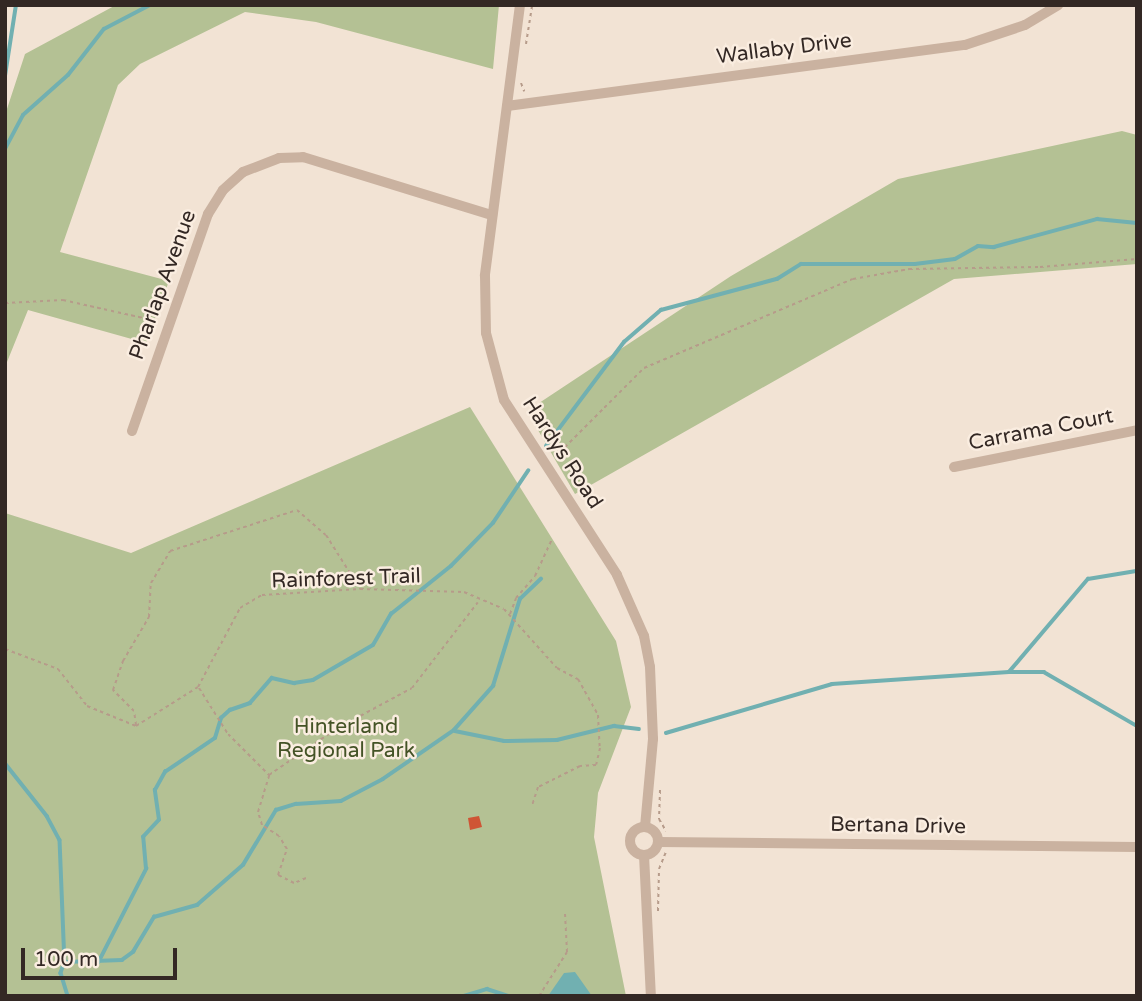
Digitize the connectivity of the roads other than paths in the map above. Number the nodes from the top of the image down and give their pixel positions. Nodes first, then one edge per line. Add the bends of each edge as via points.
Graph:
1 (520, 5) edge
2 (1058, 5) edge
3 (507, 106) junction
4 (492, 215) junction
5 (132, 430) dead end
6 (1137, 430) edge
7 (954, 467) dead end
8 (645, 827) junction
9 (659, 842) junction
10 (1137, 847) edge
11 (644, 855) junction
12 (651, 996) edge

1 - 3 street, Hardys Road
2 - 3 street, Wallaby Drive via 1025,25 965,45
3 - 4 street, Hardys Road
4 - 5 street, Pharlap Avenue via 319,161 290,157 243,172 214,201
4 - 8 street, Hardys Road via 483,306 504,400 617,575 644,636 653,739
6 - 7 street, Carrama Court
8 - 9 street
8 - 11 street via 634,831 630,842 634,851
9 - 10 street, Bertana Drive
9 - 11 street via 654,852
11 - 12 street

